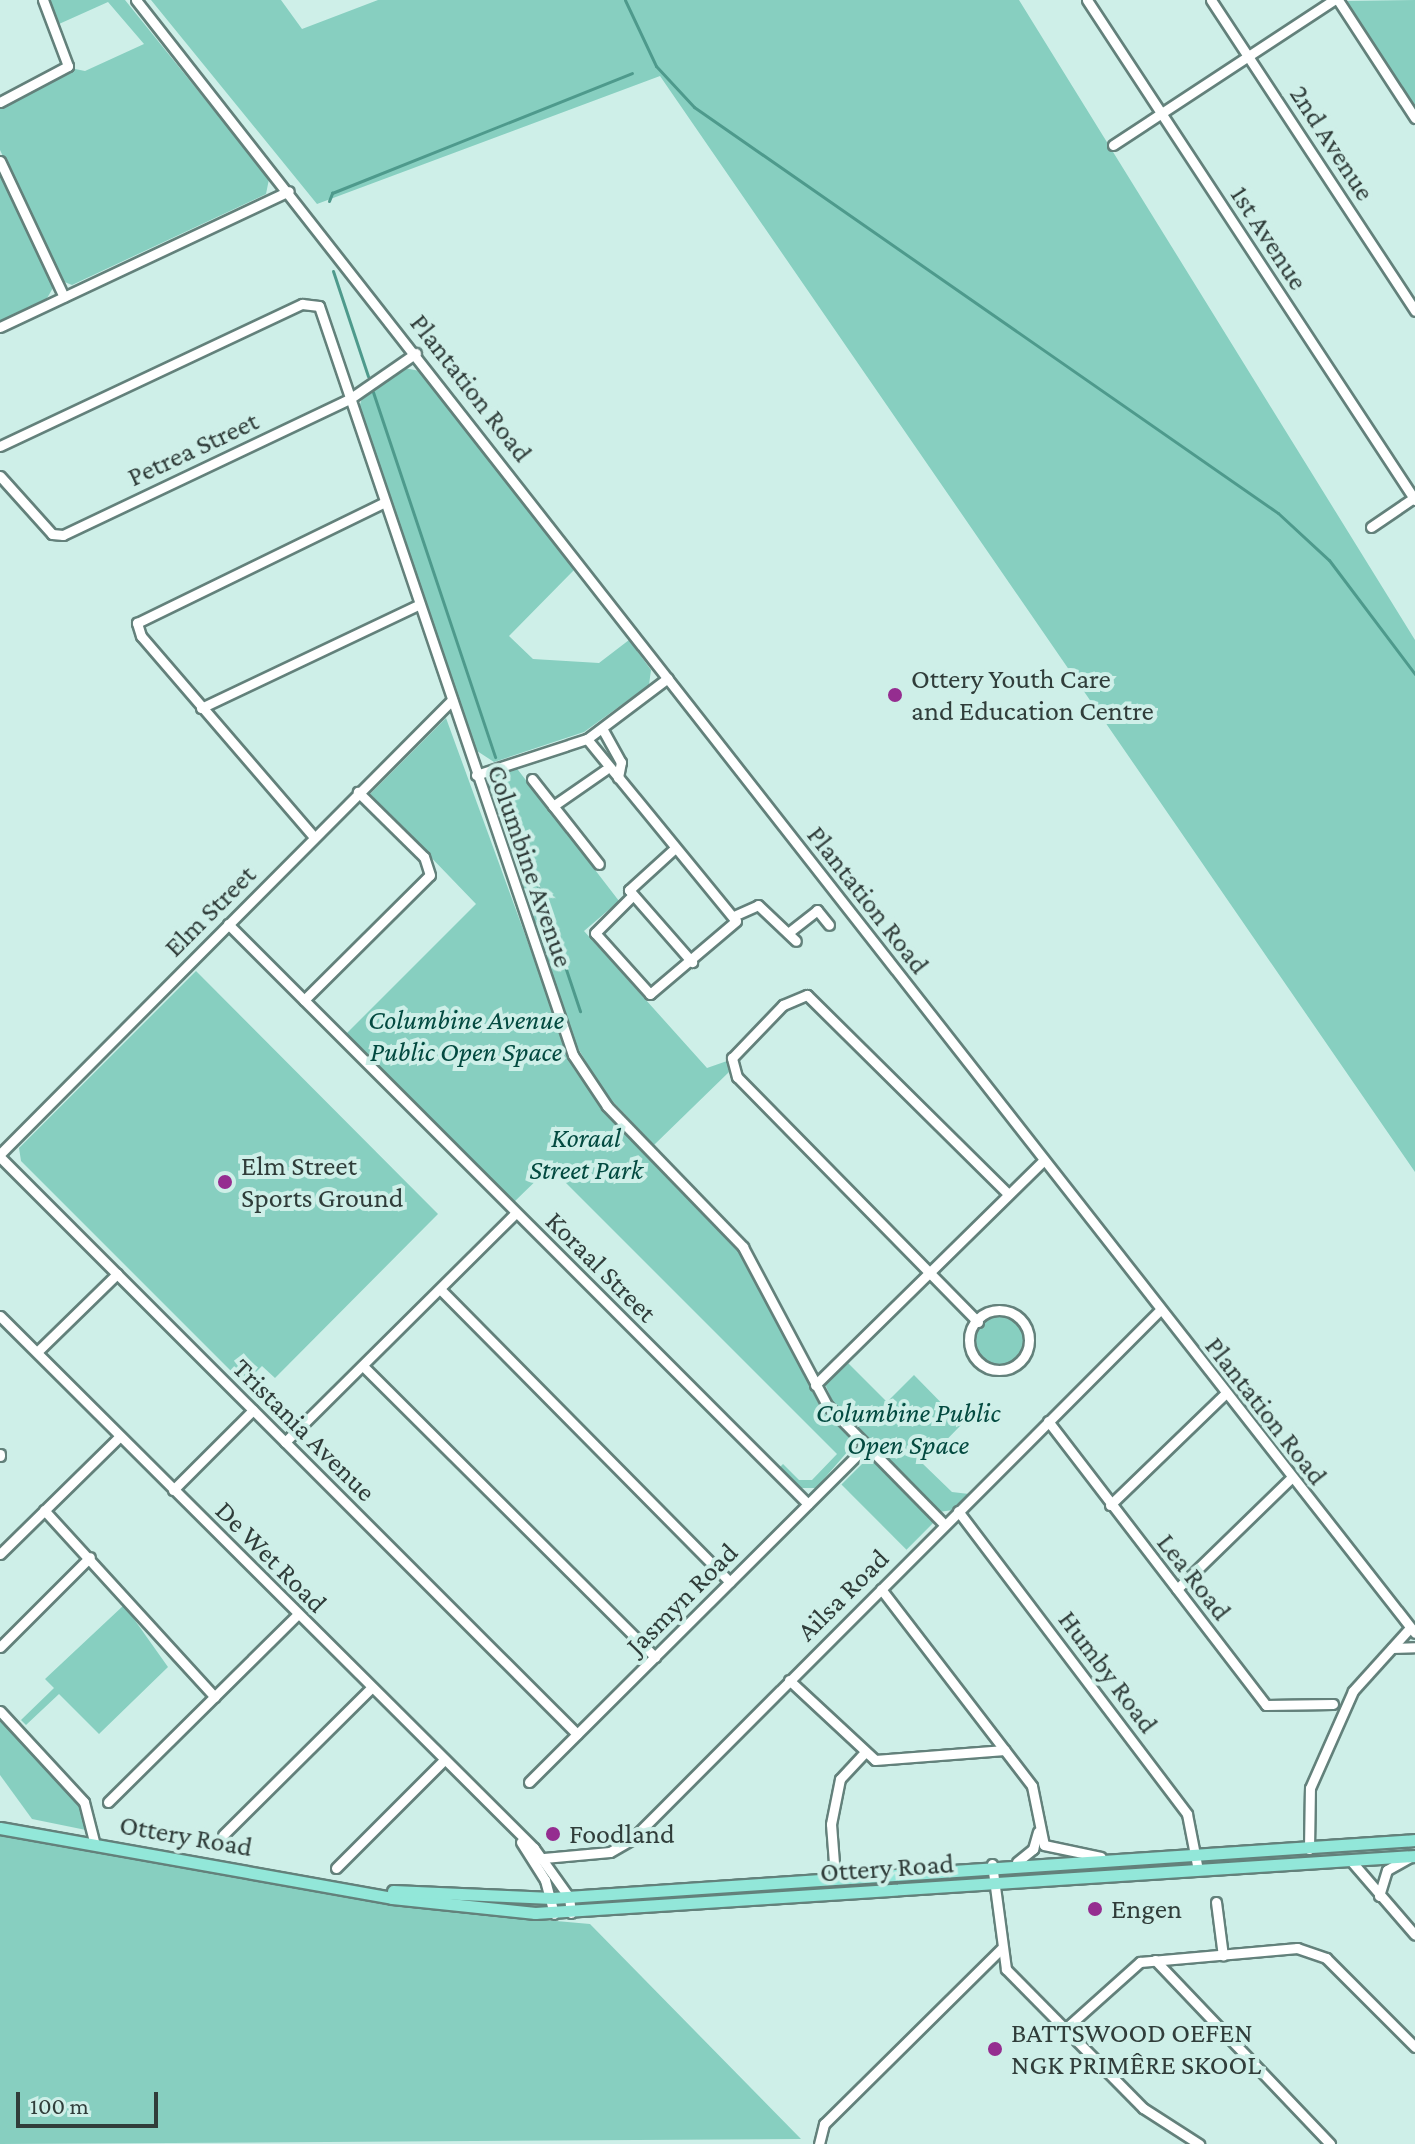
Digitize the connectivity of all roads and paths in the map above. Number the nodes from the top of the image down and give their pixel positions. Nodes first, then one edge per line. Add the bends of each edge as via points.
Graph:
1 (43, 0) edge
2 (136, 0) edge
3 (1087, 0) edge
4 (1211, 0) edge
5 (1336, 0) edge
6 (1248, 56) junction
7 (0, 102) edge
8 (1162, 114) junction
9 (1415, 118) edge
10 (1113, 145) dead end
11 (0, 161) edge
12 (289, 191) junction
13 (64, 297) junction
14 (1415, 311) edge
15 (0, 327) edge
16 (416, 353) junction
17 (351, 398) junction
18 (0, 446) edge
19 (0, 476) edge
20 (1415, 498) edge
21 (385, 502) junction
22 (1371, 527) dead end
23 (420, 604) junction
24 (668, 678) junction
25 (452, 700) junction
26 (201, 708) junction
27 (603, 730) junction
28 (587, 739) junction
29 (605, 770) junction
30 (476, 775) junction
31 (618, 778) junction
32 (532, 779) dead end
33 (358, 792) junction
34 (553, 806) junction
35 (314, 837) junction
36 (674, 849) junction
37 (599, 864) dead end
38 (632, 896) junction
39 (736, 915) junction
40 (228, 924) junction
41 (829, 925) dead end
42 (788, 933) junction
43 (796, 941) dead end
44 (692, 962) junction
45 (304, 1000) junction
46 (0, 1156) edge
47 (1044, 1160) junction
48 (1008, 1194) junction
49 (516, 1213) junction
50 (931, 1271) junction
51 (117, 1274) junction
52 (440, 1289) junction
53 (1160, 1310) junction
54 (1, 1319) edge
55 (978, 1322) junction
56 (37, 1352) junction
57 (364, 1367) junction
58 (815, 1385) junction
59 (1225, 1394) junction
60 (253, 1410) junction
61 (1048, 1421) junction
62 (120, 1436) junction
63 (285, 1442) junction
64 (865, 1447) junction
65 (1290, 1479) junction
66 (173, 1490) junction
67 (808, 1504) junction
68 (1110, 1505) junction
69 (44, 1510) junction
70 (958, 1511) junction
71 (945, 1525) junction
72 (0, 1554) edge
73 (90, 1557) junction
74 (730, 1582) junction
75 (881, 1589) junction
76 (1177, 1589) junction
77 (297, 1615) junction
78 (1413, 1631) edge
79 (0, 1647) edge
80 (1415, 1647) edge
81 (1385, 1651) junction
82 (655, 1657) junction
83 (789, 1680) junction
84 (371, 1688) junction
85 (215, 1697) junction
86 (1333, 1704) dead end
87 (0, 1711) edge
88 (577, 1734) junction
89 (1005, 1750) junction
90 (863, 1754) junction
91 (443, 1761) junction
92 (529, 1782) dead end
93 (108, 1802) dead end
94 (0, 1828) edge
95 (1038, 1829) junction
96 (223, 1835) dead end
97 (1415, 1840) edge
98 (95, 1845) junction
99 (1309, 1849) junction
100 (1198, 1853) junction
101 (536, 1857) junction
102 (1101, 1857) junction
103 (1412, 1857) edge
104 (1017, 1862) junction
105 (1352, 1862) junction
106 (992, 1863) junction
107 (336, 1868) dead end
108 (1198, 1870) junction
109 (835, 1876) junction
110 (994, 1884) junction
111 (365, 1891) junction
112 (569, 1897) junction
113 (552, 1898) junction
114 (1379, 1900) junction
115 (1216, 1902) dead end
116 (571, 1913) junction
117 (554, 1914) junction
118 (1415, 1935) edge
119 (1001, 1949) junction
120 (1223, 1956) junction
121 (1155, 1960) junction
122 (1065, 2029) junction
123 (1415, 2047) edge
124 (818, 2141) edge
125 (1199, 2144) edge
126 (1330, 2144) edge

1 - 7 street via 68,66
2 - 12 street, Plantation Road
3 - 8 street, 1st Avenue
4 - 6 street, 2nd Avenue
5 - 6 street
5 - 9 street
6 - 8 street
6 - 14 street, 2nd Avenue
8 - 10 street
8 - 20 street, 1st Avenue
11 - 13 street
12 - 13 street
12 - 16 street, Plantation Road
13 - 15 street
16 - 17 street, Petrea Street
16 - 24 street, Plantation Road
17 - 18 street, Columbine Avenue via 313,302
17 - 19 street, Petrea Street via 59,536
17 - 21 street, Columbine Avenue
20 - 22 street
21 - 23 street, Columbine Avenue
21 - 26 street via 137,623
23 - 25 street, Columbine Avenue
23 - 26 street
24 - 27 street
24 - 47 street, Plantation Road
25 - 30 street, Columbine Avenue
25 - 33 street, Elm Street
26 - 35 street
27 - 28 street
27 - 31 street via 621,762
28 - 29 street
28 - 30 street
29 - 31 street
29 - 34 street
30 - 58 street, Columbine Avenue via 582,1073 743,1247
31 - 36 street
32 - 34 street
33 - 35 street, Elm Street
33 - 45 street via 424,857 430,875
34 - 37 street
35 - 40 street, Elm Street
36 - 38 street via 631,883
36 - 39 street
38 - 44 street
38 - 44 street via 595,929 608,952 653,995
39 - 42 street via 758,905
39 - 44 street
40 - 45 street, Koraal Street
40 - 46 street, Elm Street
41 - 42 street via 817,910
42 - 43 street
45 - 49 street, Koraal Street
46 - 51 street, Tristania Avenue
47 - 48 street
47 - 53 street, Plantation Road
48 - 50 street
48 - 50 street via 802,994 735,1053 731,1066
49 - 52 street
49 - 67 street, Koraal Street
50 - 55 street
50 - 58 street
51 - 56 street
51 - 60 street, Tristania Avenue
52 - 57 street
52 - 74 street
53 - 59 street, Plantation Road
53 - 61 street, Ailsa Road
54 - 56 street, De Wet Road
55 - 55 street via 966,1341 996,1374 1031,1346 1029,1332 1001,1306
56 - 62 street, De Wet Road
57 - 63 street
57 - 82 street
58 - 64 street, Columbine Avenue
59 - 65 street, Plantation Road
59 - 68 street
60 - 63 street, Tristania Avenue
60 - 66 street
61 - 68 street, Lea Road
61 - 70 street, Ailsa Road
62 - 66 street, De Wet Road
62 - 69 street
63 - 88 street, Tristania Avenue
64 - 67 street, Jasmyn Road
64 - 71 street, Columbine Avenue
65 - 76 street
65 - 78 street, Plantation Road
66 - 77 street, De Wet Road
67 - 74 street, Jasmyn Road
68 - 76 street, Lea Road
69 - 72 street
69 - 73 street
70 - 71 street, Ailsa Road
70 - 100 street, Humby Road via 1187,1814
71 - 75 street, Ailsa Road
73 - 79 street
73 - 85 street
74 - 82 street, Jasmyn Road
75 - 83 street, Ailsa Road
75 - 89 street
76 - 86 street, Lea Road via 1266,1705
77 - 84 street, De Wet Road
77 - 85 street
78 - 81 street
80 - 81 street
81 - 99 street via 1360,1678 1314,1778
82 - 88 street, Jasmyn Road
83 - 90 street
83 - 101 street, Ailsa Road via 625,1845
84 - 91 street, De Wet Road
84 - 96 street
85 - 93 street
87 - 98 street via 84,1802
88 - 92 street, Jasmyn Road
89 - 90 street via 880,1760
89 - 95 street via 1034,1790
90 - 109 street via 840,1779 831,1824
91 - 101 street, De Wet Road
91 - 107 street
94 - 98 main road, Ottery Road
95 - 102 street via 1049,1851
95 - 104 street via 1033,1849
97 - 99 main road, Ottery Road
98 - 111 main road, Ottery Road
99 - 100 main road, Ottery Road
100 - 102 main road, Ottery Road
100 - 108 street, Humby Road
101 - 112 street, De Wet Road
101 - 113 street, De Wet Road
102 - 104 main road, Ottery Road
103 - 105 main road, Ottery Road
103 - 114 street via 1381,1879
104 - 106 main road, Ottery Road
105 - 108 main road, Ottery Road
105 - 114 street
106 - 109 main road, Ottery Road
106 - 110 street
108 - 110 main road, Ottery Road
109 - 112 main road, Ottery Road
110 - 116 main road, Ottery Road
110 - 119 street
111 - 113 main road, Ottery Road
111 - 117 main road, Ottery Road
112 - 113 main road, Ottery Road
112 - 116 street, De Wet Road
113 - 117 street, De Wet Road
114 - 118 street
115 - 120 street
116 - 117 main road, Ottery Road
119 - 122 street via 1006,1969
119 - 124 street
120 - 121 street
120 - 123 street via 1319,1953
121 - 122 street via 1131,1966
121 - 126 street
122 - 125 street via 1150,2115

